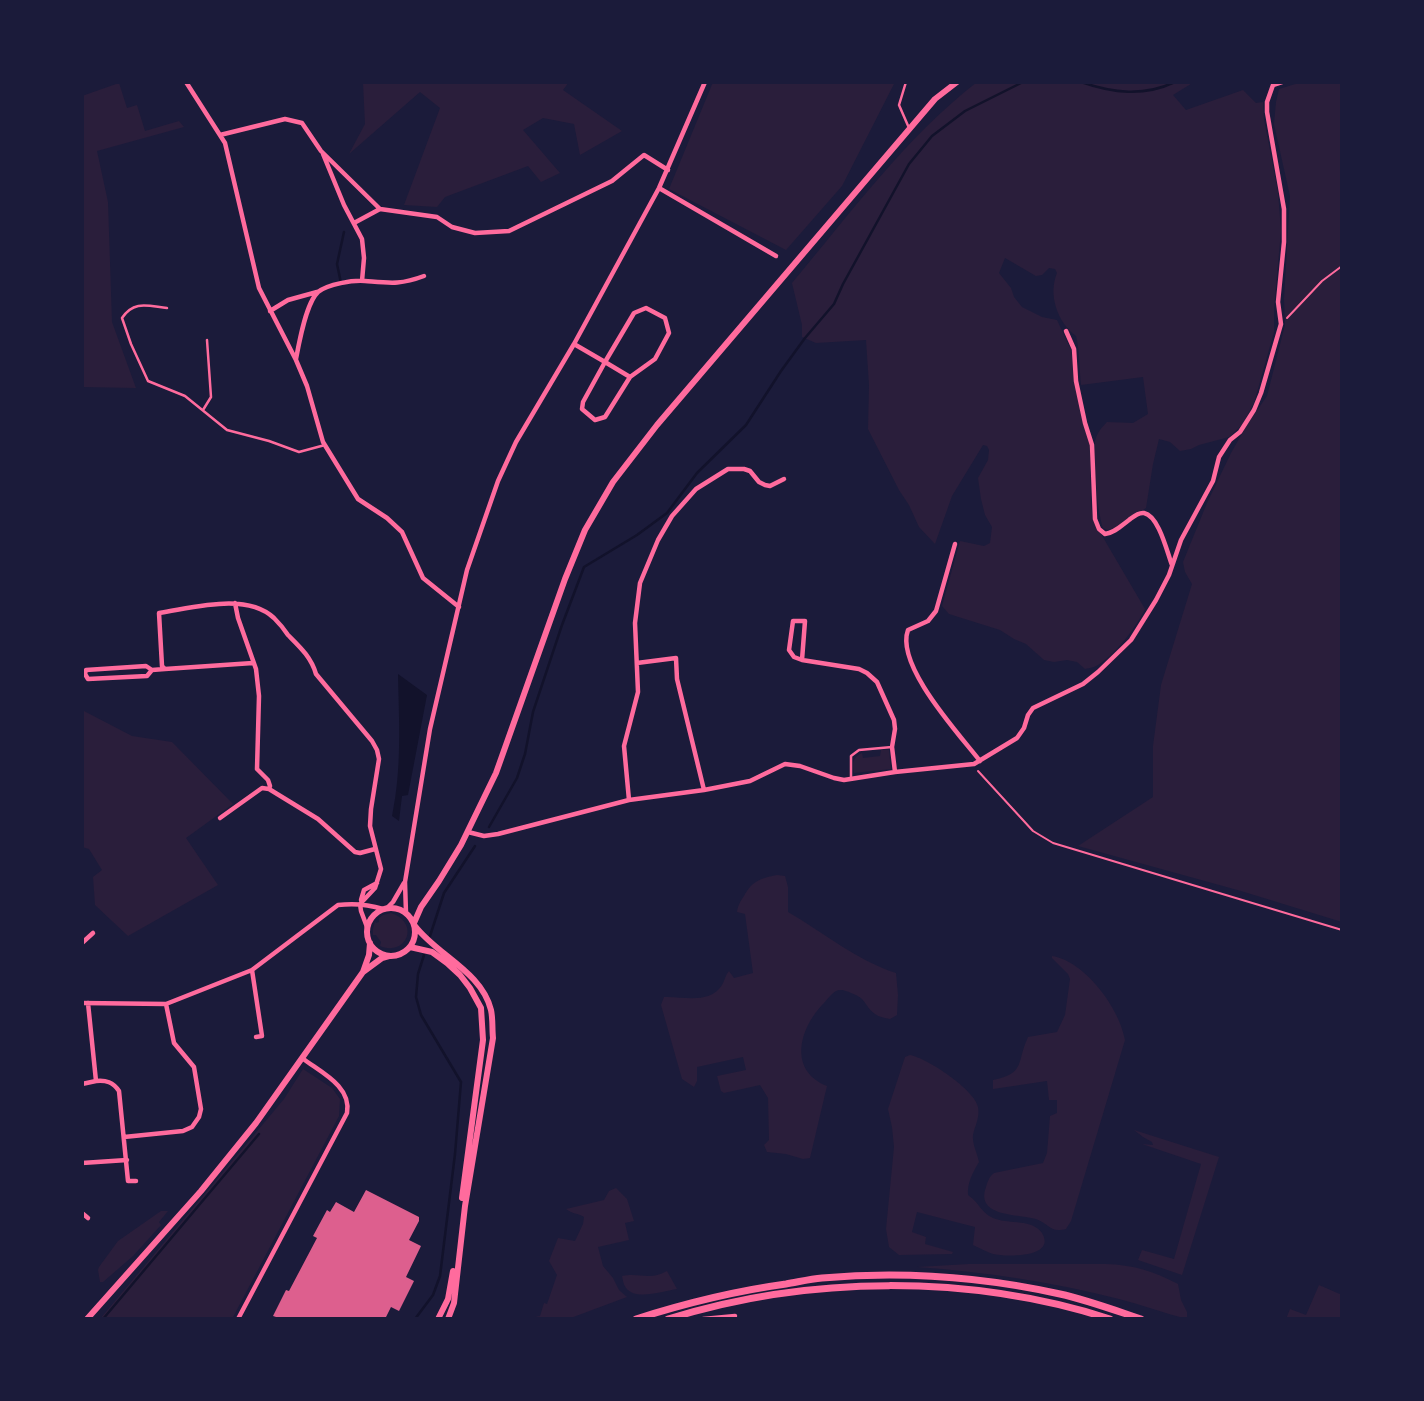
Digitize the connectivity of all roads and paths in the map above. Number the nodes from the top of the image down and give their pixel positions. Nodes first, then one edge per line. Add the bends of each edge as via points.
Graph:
1 (187, 82) edge
2 (705, 82) edge
3 (906, 82) edge
4 (957, 82) edge
5 (1282, 82) edge
6 (909, 130) junction
7 (220, 135) junction
8 (321, 151) junction
9 (668, 170) junction
10 (659, 188) junction
11 (380, 209) junction
12 (354, 223) junction
13 (776, 256) dead end
14 (1342, 266) edge
15 (424, 276) dead end
16 (362, 281) junction
17 (318, 292) junction
18 (167, 308) dead end
19 (270, 311) junction
20 (1281, 324) junction
21 (1066, 331) dead end
22 (207, 340) dead end
23 (574, 344) junction
24 (296, 360) junction
25 (605, 362) junction
26 (630, 377) junction
27 (203, 410) junction
28 (325, 445) junction
29 (784, 479) dead end
30 (955, 544) dead end
31 (1172, 565) junction
32 (235, 603) junction
33 (459, 607) junction
34 (802, 660) junction
35 (253, 663) junction
36 (638, 663) junction
37 (165, 669) junction
38 (152, 670) junction
39 (892, 747) junction
40 (980, 761) junction
41 (974, 764) junction
42 (895, 772) junction
43 (851, 779) junction
44 (268, 789) junction
45 (704, 790) junction
46 (629, 800) junction
47 (220, 818) dead end
48 (468, 832) junction
49 (376, 849) junction
50 (405, 882) junction
51 (360, 904) junction
52 (421, 907) junction
53 (385, 908) junction
54 (407, 914) junction
55 (414, 925) junction
56 (367, 927) junction
57 (1342, 930) edge
58 (93, 933) dead end
59 (82, 943) edge
60 (370, 943) junction
61 (410, 947) junction
62 (389, 956) junction
63 (252, 971) junction
64 (363, 972) junction
65 (85, 1003) edge
66 (166, 1004) junction
67 (256, 1037) dead end
68 (302, 1058) junction
69 (96, 1081) junction
70 (82, 1084) edge
71 (124, 1137) junction
72 (127, 1160) junction
73 (82, 1163) edge
74 (136, 1181) dead end
75 (82, 1213) edge
76 (88, 1218) dead end
77 (735, 1316) dead end
78 (87, 1319) edge
79 (238, 1319) edge
80 (438, 1319) edge
81 (448, 1319) edge
82 (636, 1319) edge
83 (668, 1319) edge
84 (706, 1319) edge
85 (1110, 1319) edge
86 (1141, 1319) edge

1 - 7 street
2 - 9 street
3 - 6 lane via 899,105
4 - 6 street via 935,99
5 - 20 street via 1273,85 1267,102 1284,209 1278,302
6 - 48 street via 657,425 614,482 584,530 496,773
7 - 8 street via 285,119 302,122
7 - 19 street via 259,288
8 - 11 street
8 - 12 street
9 - 10 street
9 - 11 street via 644,156 612,181 509,231 475,233 437,217
10 - 13 street
10 - 23 street
11 - 12 street
12 - 16 street via 362,239
14 - 20 path
15 - 16 street via 388,284
16 - 17 street
17 - 19 street via 288,300
17 - 24 street
18 - 27 lane via 138,305 122,318 148,381 185,396
19 - 24 street
20 - 31 street via 1254,410 1219,457 1213,481
21 - 31 street via 1074,349 1076,381 1092,444 1099,529 1111,533 1143,513 1155,520
22 - 27 lane via 211,397
23 - 25 street
23 - 33 street via 498,481
24 - 28 street
25 - 26 street
25 - 26 street via 583,402 582,409 595,419 605,416
25 - 26 street via 634,313 646,308 665,318 669,333 655,359
27 - 28 lane via 227,430 299,452
28 - 33 street via 358,499 402,532 423,578
29 - 36 street via 770,486 750,471 729,469 680,505 658,540 640,583 635,624
30 - 40 street via 936,611 928,621 908,630 905,642 916,674
31 - 40 street via 1131,640 1083,684 1033,708 1017,738
32 - 35 street
32 - 37 street via 159,613
32 - 49 street via 255,606 275,618 373,741 379,759 370,809
33 - 50 street via 430,729
34 - 34 street via 789,650 793,621 805,621
34 - 39 street via 859,669 877,682 894,720
35 - 37 street
35 - 44 street via 259,696 257,769 268,780
36 - 45 street via 676,658
36 - 46 street via 638,692 624,746
37 - 38 street
38 - 38 street via 146,666 86,670 85,674 88,678 147,676
39 - 42 street
39 - 43 lane via 859,750 851,756
40 - 41 street
41 - 42 street
41 - 57 path via 1033,831 1053,843
42 - 43 street
43 - 45 street via 785,764 750,781
44 - 47 street via 262,788
44 - 49 street via 318,819 355,852
45 - 46 street
46 - 48 street via 498,834
48 - 52 street
49 - 51 street via 381,869 377,883 365,890
50 - 53 street
50 - 54 street
51 - 53 street
51 - 56 street
51 - 63 street via 338,905
52 - 54 street
52 - 55 street
53 - 54 street
53 - 56 street
54 - 55 street
55 - 61 street
55 - 81 street via 471,978 485,994 492,1013 493,1038
56 - 60 street
58 - 59 street
60 - 62 street
60 - 64 street
61 - 62 street
61 - 80 street via 432,952 460,975 481,1008 483,1040 453,1275
62 - 64 street
63 - 66 street
63 - 67 street via 262,1036
64 - 68 street
65 - 66 street
65 - 69 street
66 - 71 street via 174,1042 194,1067 199,1117 183,1131
68 - 78 street via 201,1191
68 - 79 street via 336,1082 344,1094 347,1113
69 - 70 street
69 - 71 street via 107,1081 119,1091
71 - 72 street
72 - 73 street
72 - 74 street via 128,1181
75 - 76 street
77 - 84 street
82 - 86 main road via 751,1289 820,1278 899,1275 984,1281 1046,1292
83 - 85 main road via 774,1294 878,1286 993,1293

